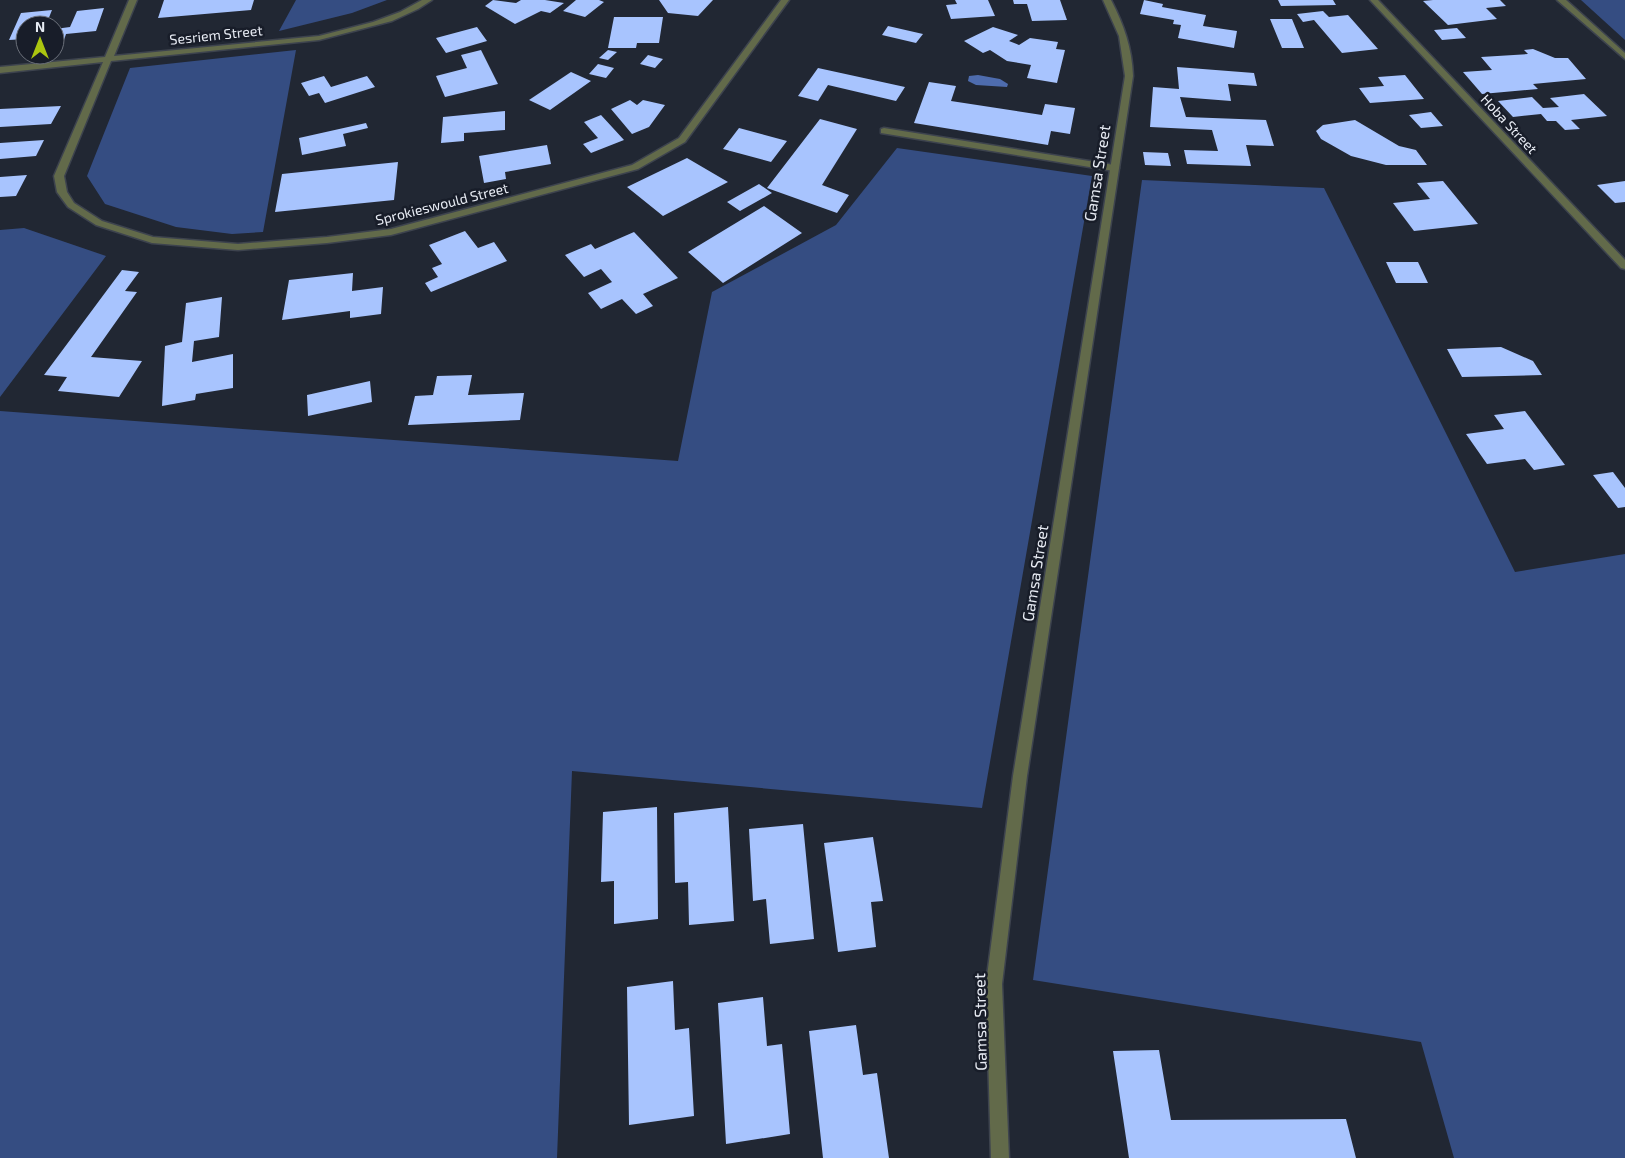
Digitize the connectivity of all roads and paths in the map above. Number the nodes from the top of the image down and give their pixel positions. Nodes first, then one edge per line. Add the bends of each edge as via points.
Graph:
1 (134, 0) edge
2 (428, 0) edge
3 (785, 0) edge
4 (1107, 0) edge
5 (1374, 0) edge
6 (1561, 0) edge
7 (1625, 57) edge
8 (110, 60) junction
9 (0, 70) edge
10 (884, 130) dead end
11 (1114, 168) junction
12 (1625, 266) edge
13 (1000, 1158) edge

1 - 8 street, Sprokieswould Street
2 - 8 street, Sesriem Street via 412,10 370,26 319,38
3 - 8 street, Sprokieswould Street via 682,140 635,167 391,232 238,248 152,240 99,222 71,205 62,192 59,176
4 - 11 street, Gamsa Street via 1120,24 1128,51 1128,76
5 - 12 street, Hoba Street
6 - 7 street
8 - 9 street, Sesriem Street
10 - 11 street
11 - 13 street, Gamsa Street via 1020,776 994,984

